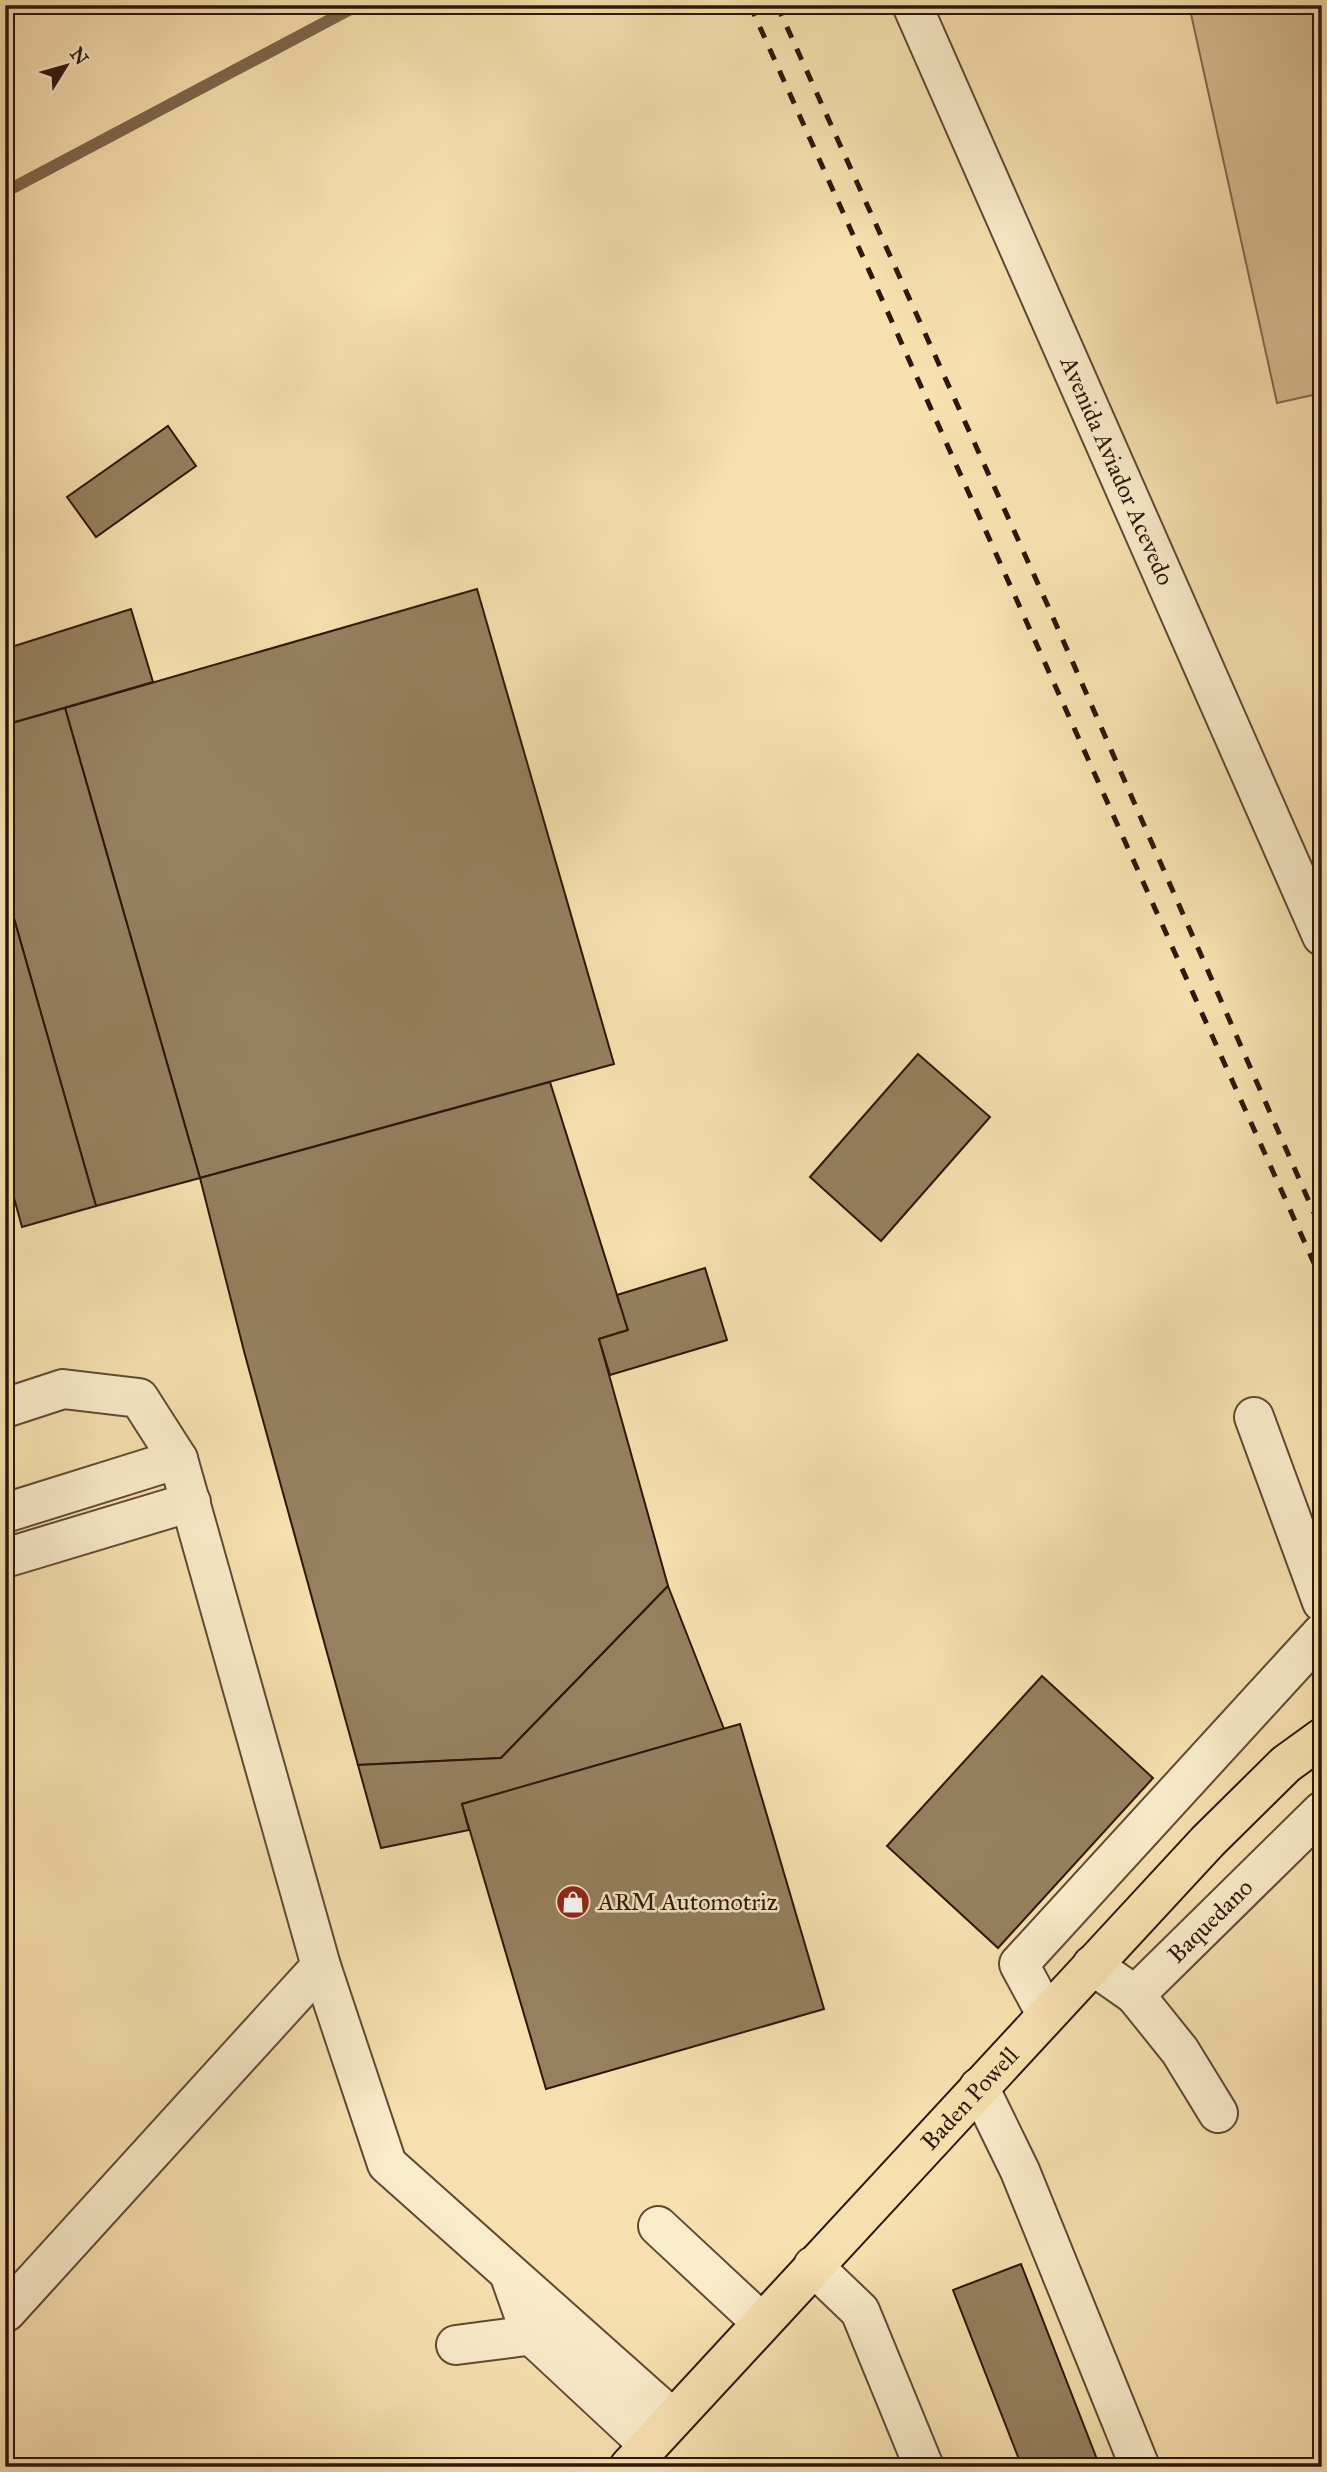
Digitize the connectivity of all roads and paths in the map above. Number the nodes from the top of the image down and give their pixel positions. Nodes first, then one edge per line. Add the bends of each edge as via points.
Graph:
1 (912, 5) edge
2 (1322, 936) edge
3 (5, 1408) edge
4 (1254, 1417) dead end
5 (178, 1459) junction
6 (191, 1502) junction
7 (5, 1513) edge
8 (5, 1558) edge
9 (1322, 1602) edge
10 (1322, 1633) edge
11 (1322, 1738) edge
12 (1322, 1811) edge
13 (1092, 1965) junction
14 (321, 1966) junction
15 (1135, 1995) junction
16 (1046, 2014) junction
17 (979, 2087) junction
18 (1218, 2113) dead end
19 (658, 2226) dead end
20 (813, 2266) junction
21 (509, 2274) junction
22 (6, 2312) edge
23 (761, 2322) junction
24 (572, 2329) junction
25 (531, 2335) junction
26 (456, 2345) dead end
27 (650, 2443) edge
28 (924, 2467) edge
29 (1140, 2467) edge

1 - 2 street, Avenida Aviador Acevedo
3 - 5 street via 63,1389 139,1398
4 - 9 street
5 - 6 street
5 - 7 street
6 - 8 street
6 - 14 street
10 - 16 street via 1019,1964
11 - 13 main road, Baden Powell via 1286,1764
12 - 15 street, Baquedano
13 - 15 street
13 - 16 main road, Baden Powell
14 - 21 street via 387,2164
14 - 22 street
15 - 18 street via 1180,2051
16 - 17 main road, Baden Powell
17 - 20 main road, Baden Powell
17 - 29 street via 1020,2172
19 - 23 street
20 - 23 main road, Baden Powell
20 - 28 street via 860,2311
21 - 24 street
21 - 25 street
23 - 27 main road, Baden Powell
24 - 25 street
24 - 27 street
25 - 26 street
25 - 27 street

